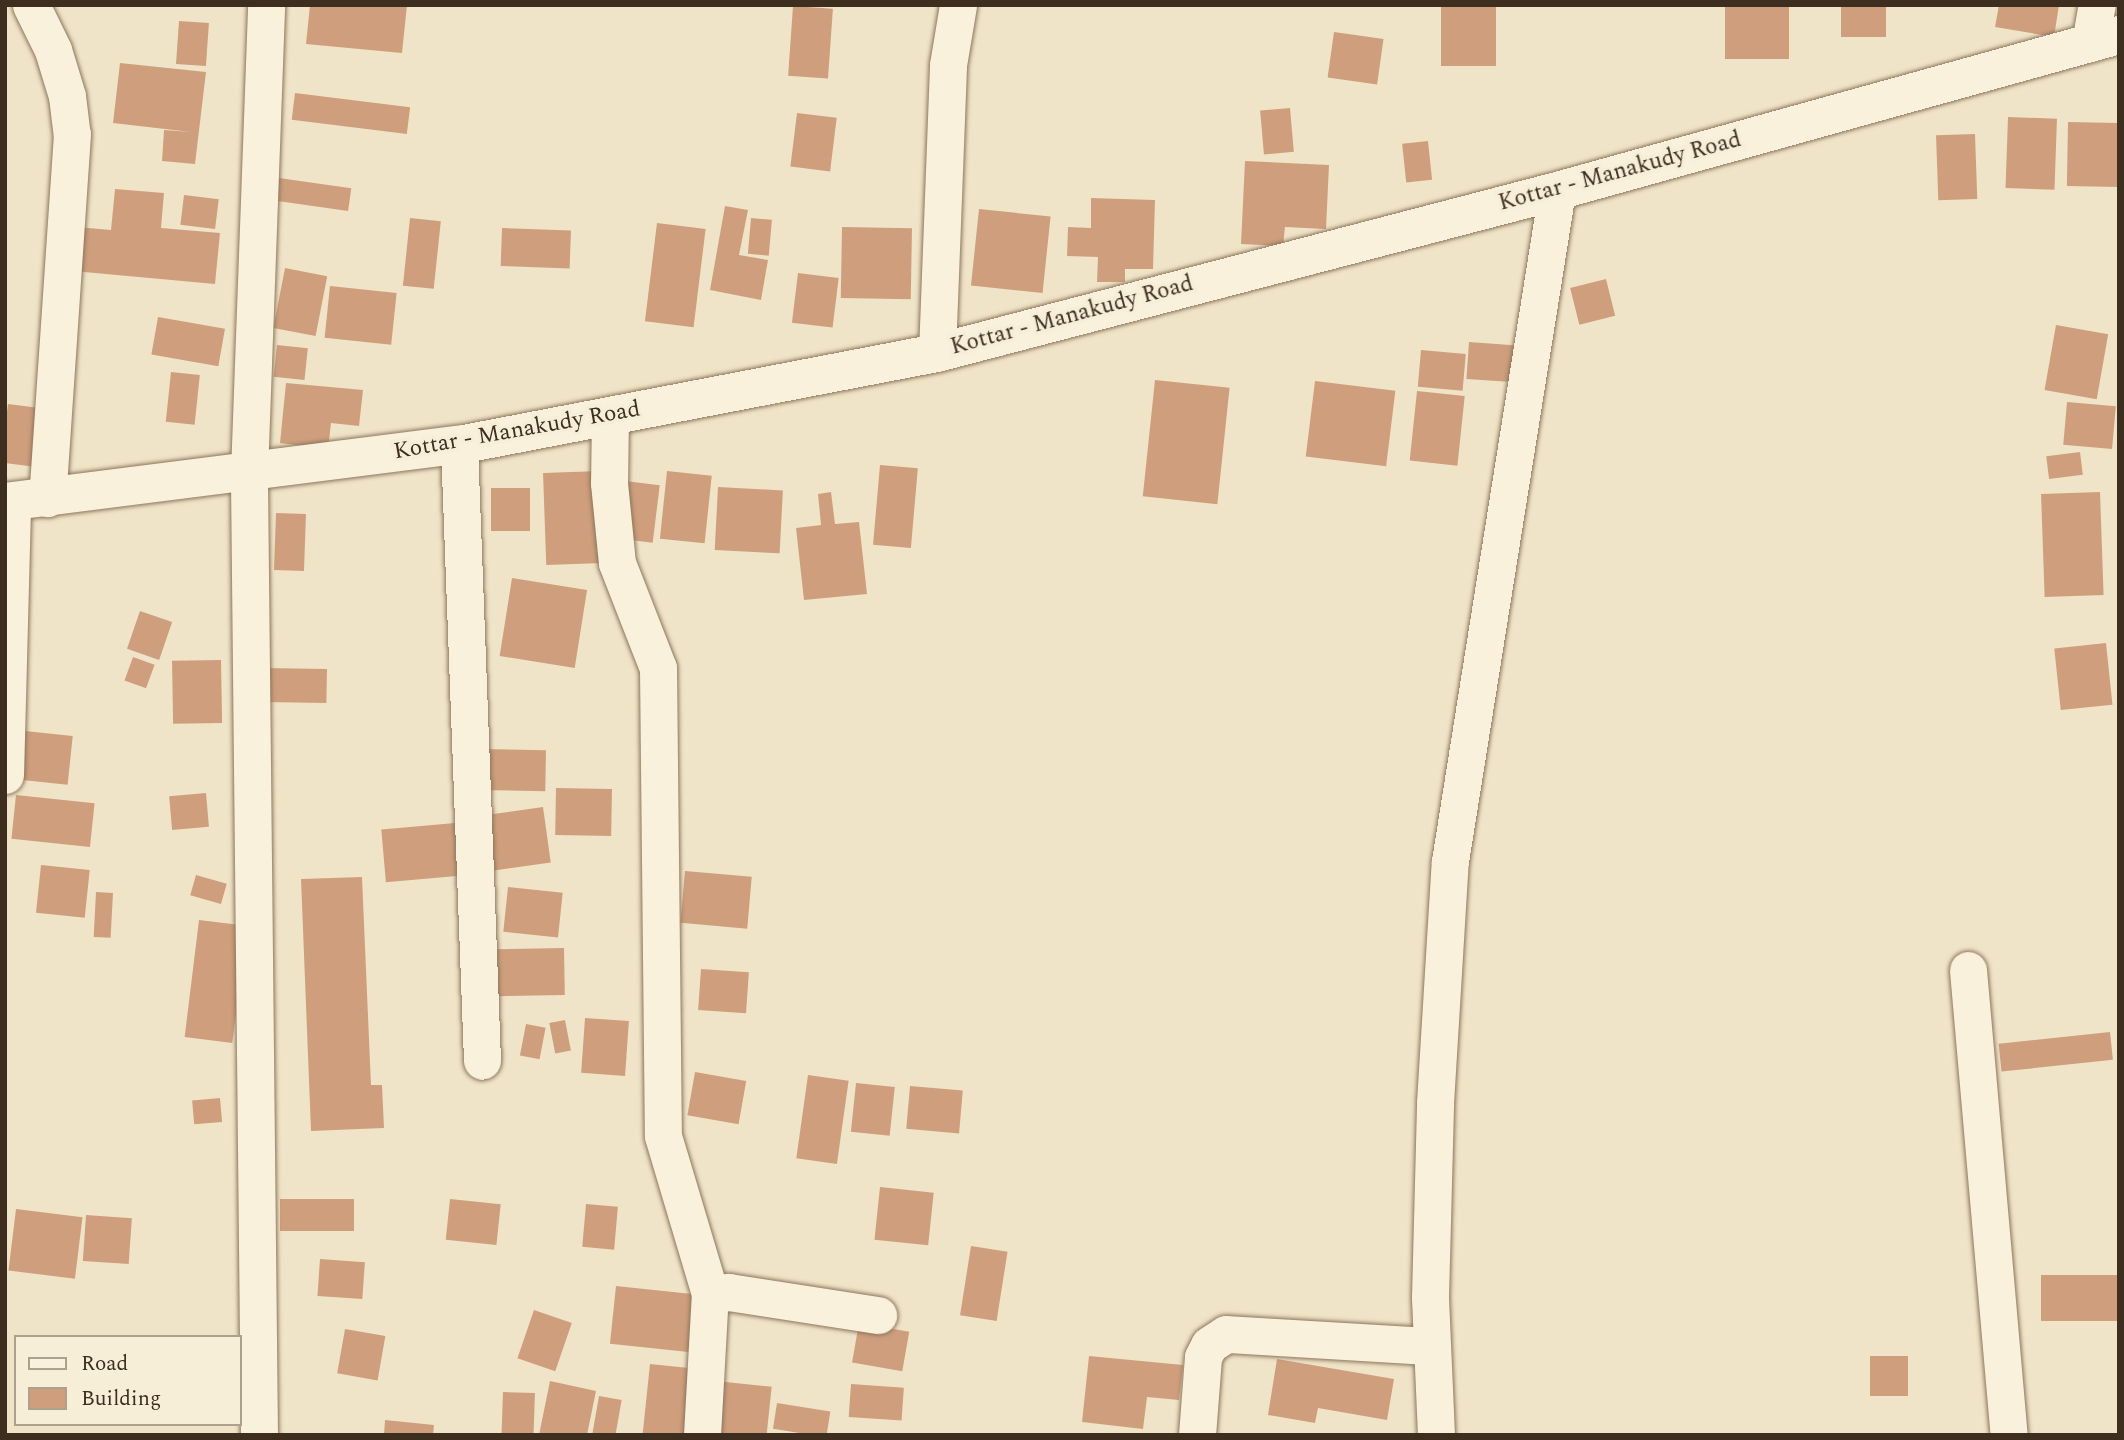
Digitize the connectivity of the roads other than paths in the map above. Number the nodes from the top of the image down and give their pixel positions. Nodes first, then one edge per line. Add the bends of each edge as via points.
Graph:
1 (31, 5) edge
2 (266, 5) edge
3 (958, 5) edge
4 (2097, 5) edge
5 (2104, 39) edge
6 (1557, 191) junction
7 (937, 353) junction
8 (610, 415) junction
9 (459, 445) junction
10 (249, 473) junction
11 (21, 500) edge
12 (5, 775) edge
13 (1968, 970) dead end
14 (482, 1061) dead end
15 (710, 1294) junction
16 (878, 1315) dead end
17 (1431, 1346) junction
18 (259, 1435) edge
19 (702, 1435) edge
20 (1197, 1435) edge
21 (1436, 1435) edge
22 (2009, 1435) edge

1 - 11 street via 54,50 72,134
2 - 10 street
3 - 7 street via 948,65
4 - 5 street
5 - 6 main road, Kottar - Manakudy Road
6 - 7 main road, Kottar - Manakudy Road
6 - 17 street via 1450,861 1435,1103
7 - 8 main road, Kottar - Manakudy Road
8 - 9 main road, Kottar - Manakudy Road
8 - 15 street via 609,483 617,563 658,668 663,1136
9 - 10 main road, Kottar - Manakudy Road
9 - 14 street
10 - 11 main road, Kottar - Manakudy Road
10 - 18 street
11 - 12 street
13 - 22 street
15 - 16 street via 762,1296
15 - 19 street
17 - 20 street via 1226,1334 1209,1345 1203,1357
17 - 21 street

